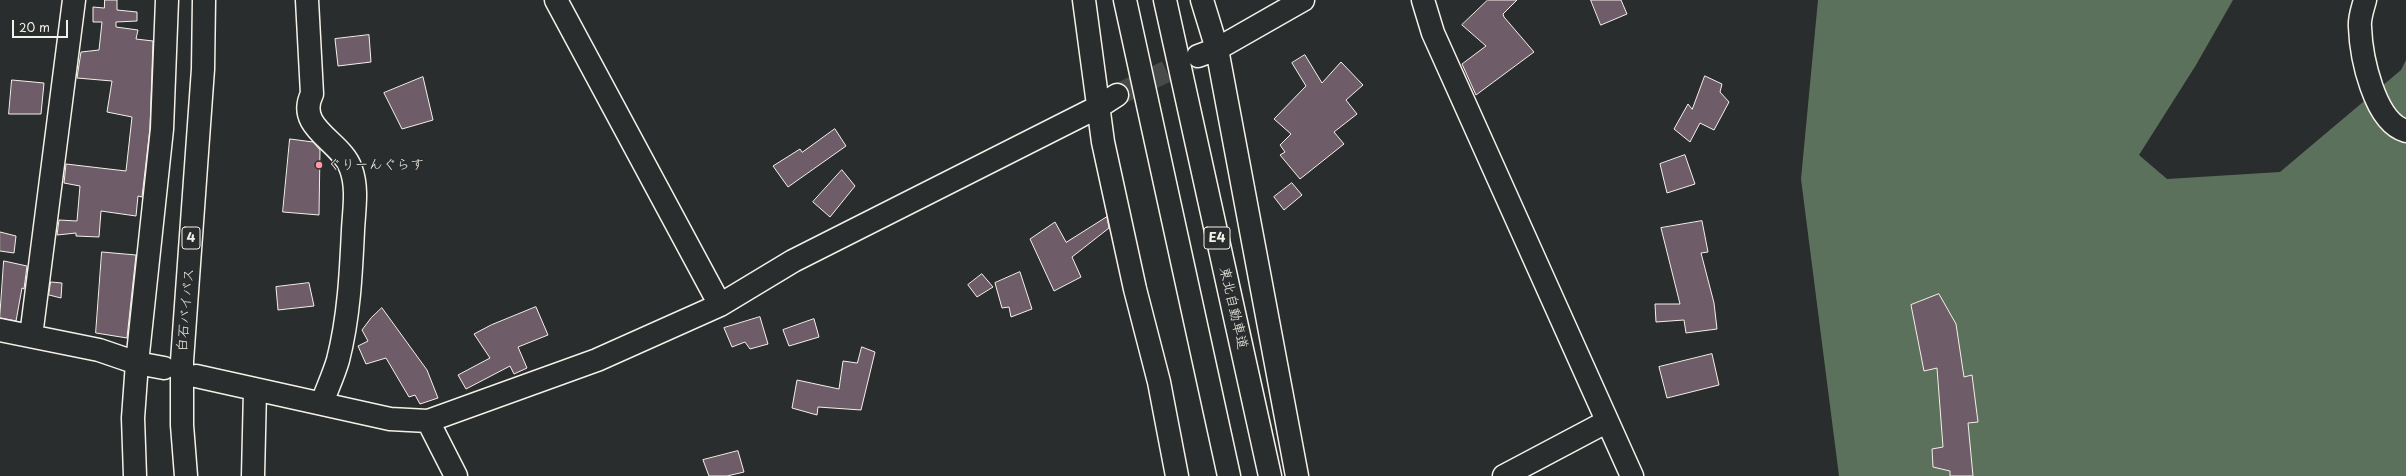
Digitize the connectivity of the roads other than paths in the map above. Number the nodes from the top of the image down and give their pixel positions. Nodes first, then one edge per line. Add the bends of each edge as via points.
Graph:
1 (74, 0) edge
2 (167, 0) edge
3 (204, 0) edge
4 (307, 0) edge
5 (556, 0) edge
6 (1084, 0) edge
7 (1126, 0) edge
8 (1165, 0) edge
9 (1202, 0) edge
10 (1303, 0) edge
11 (1423, 0) edge
12 (2365, 0) edge
13 (1207, 52) junction
14 (1108, 101) junction
15 (2406, 131) edge
16 (720, 305) junction
17 (0, 330) edge
18 (31, 336) junction
19 (137, 364) junction
20 (164, 368) dead end
21 (196, 376) dead end
22 (256, 390) junction
23 (322, 403) junction
24 (428, 421) junction
25 (1606, 422) junction
26 (135, 476) edge
27 (186, 476) edge
28 (253, 476) edge
29 (456, 476) edge
30 (1177, 476) edge
31 (1229, 476) edge
32 (1270, 476) edge
33 (1297, 476) edge
34 (1504, 476) edge
35 (1632, 476) edge

1 - 18 main road
2 - 19 main road via 162,129
3 - 27 main road, 白石バイパス / 4 via 203,69 182,361 182,425
4 - 23 main road via 312,94 307,108 308,115 351,168 355,192 346,320 337,360
5 - 16 main road
6 - 14 main road
7 - 31 main road
8 - 32 main road, 東北自動車道 / E4
9 - 13 main road
10 - 13 main road
11 - 25 main road via 1433,33
12 - 15 main road via 2359,25 2362,55 2368,78 2388,120
13 - 33 main road
14 - 16 main road via 793,261
14 - 30 main road via 1104,142 1135,289 1159,382
16 - 24 main road via 597,360
17 - 18 main road
18 - 19 main road via 99,350
19 - 20 main road
19 - 26 main road via 133,418
21 - 22 main road
22 - 23 main road
22 - 28 main road
23 - 24 main road via 390,419
24 - 29 main road
25 - 34 main road
25 - 35 main road

